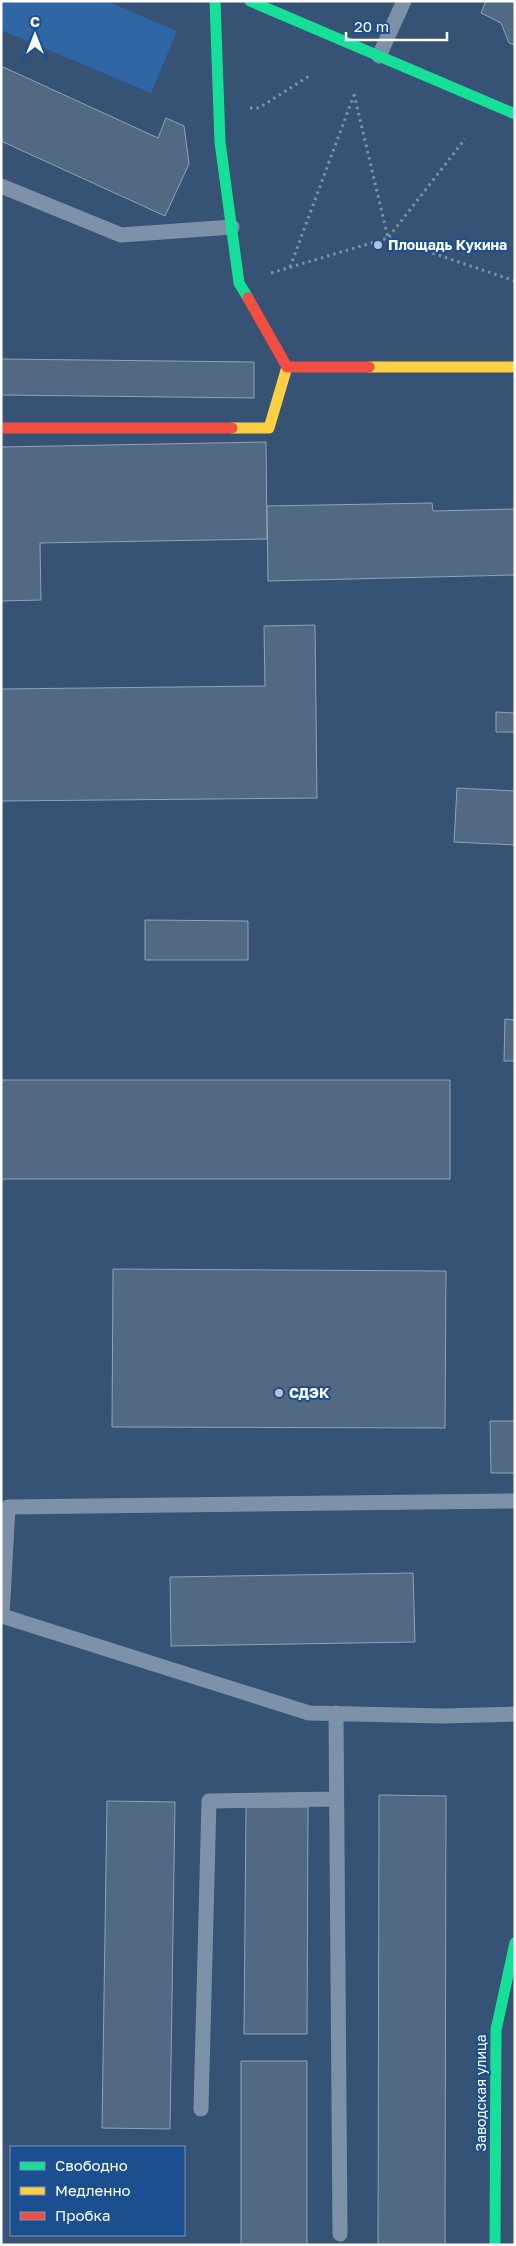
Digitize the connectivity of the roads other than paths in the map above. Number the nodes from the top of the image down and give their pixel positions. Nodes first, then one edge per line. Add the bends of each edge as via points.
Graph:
1 (215, 1) edge
2 (250, 1) edge
3 (413, 1) edge
4 (402, 8) edge
5 (379, 56) junction
6 (515, 114) edge
7 (1, 186) edge
8 (232, 227) junction
9 (287, 367) junction
10 (515, 367) edge
11 (1, 428) edge
12 (515, 1501) edge
13 (336, 1713) junction
14 (515, 1714) edge
15 (336, 1799) junction
16 (515, 1943) edge
17 (201, 2109) dead end
18 (340, 2234) dead end
19 (495, 2245) edge

1 - 8 street via 220,142
2 - 5 street
3 - 4 lane
4 - 5 lane
5 - 6 street
7 - 8 lane via 121,235
8 - 9 street via 239,283
9 - 10 street
9 - 11 street via 269,428
12 - 13 lane via 8,1507 2,1616 309,1713
13 - 14 lane
13 - 15 lane
15 - 17 lane via 209,1801
15 - 18 lane
16 - 19 street, Заводская улица via 496,2030

